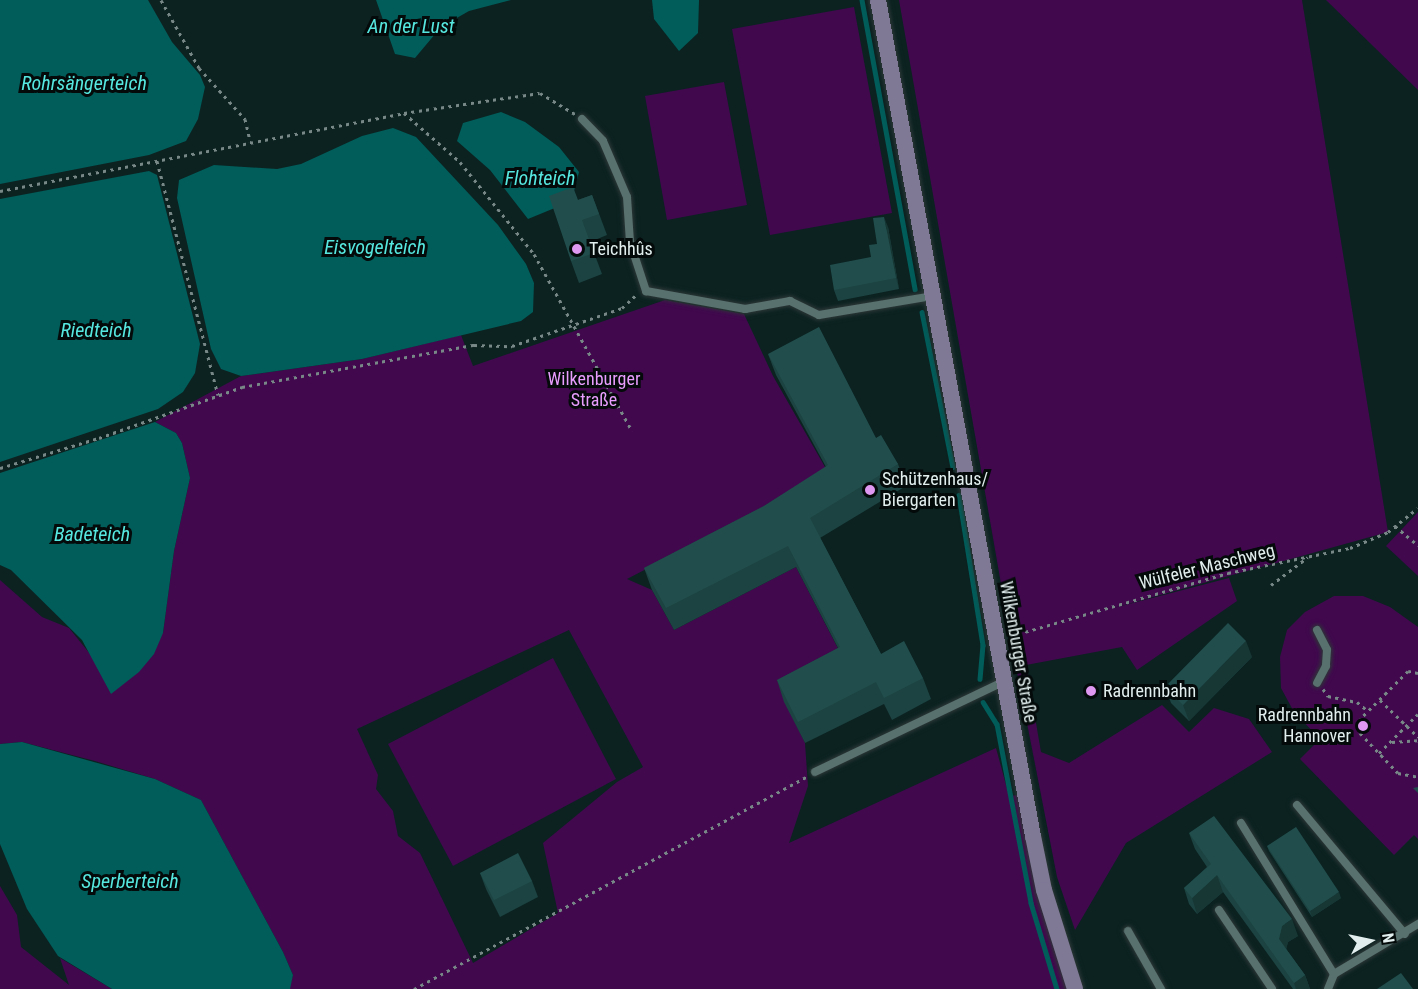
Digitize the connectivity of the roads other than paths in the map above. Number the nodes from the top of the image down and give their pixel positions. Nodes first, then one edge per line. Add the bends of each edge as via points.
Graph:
1 (878, 0) edge
2 (582, 119) road end
3 (933, 296) junction
4 (1317, 630) dead end
5 (1003, 682) junction
6 (1317, 683) road end
7 (815, 772) road end
8 (1297, 805) dead end
9 (1241, 823) dead end
10 (1219, 910) dead end
11 (1418, 924) edge
12 (1128, 932) dead end
13 (1406, 934) junction
14 (1334, 974) junction
15 (1075, 989) edge
16 (1161, 989) edge
17 (1272, 989) edge
18 (1328, 989) edge

1 - 3 main road, Wilkenburger Straße
2 - 3 lane via 603,141 627,197 630,242 646,291 745,309 790,300 819,315
3 - 5 main road, Wilkenburger Straße
4 - 6 lane via 1327,650 1326,666
5 - 7 lane
5 - 15 main road, Wilkenburger Straße via 1044,890
8 - 13 lane
9 - 14 lane
10 - 17 lane
11 - 13 lane
12 - 16 lane
13 - 14 lane
14 - 18 lane

